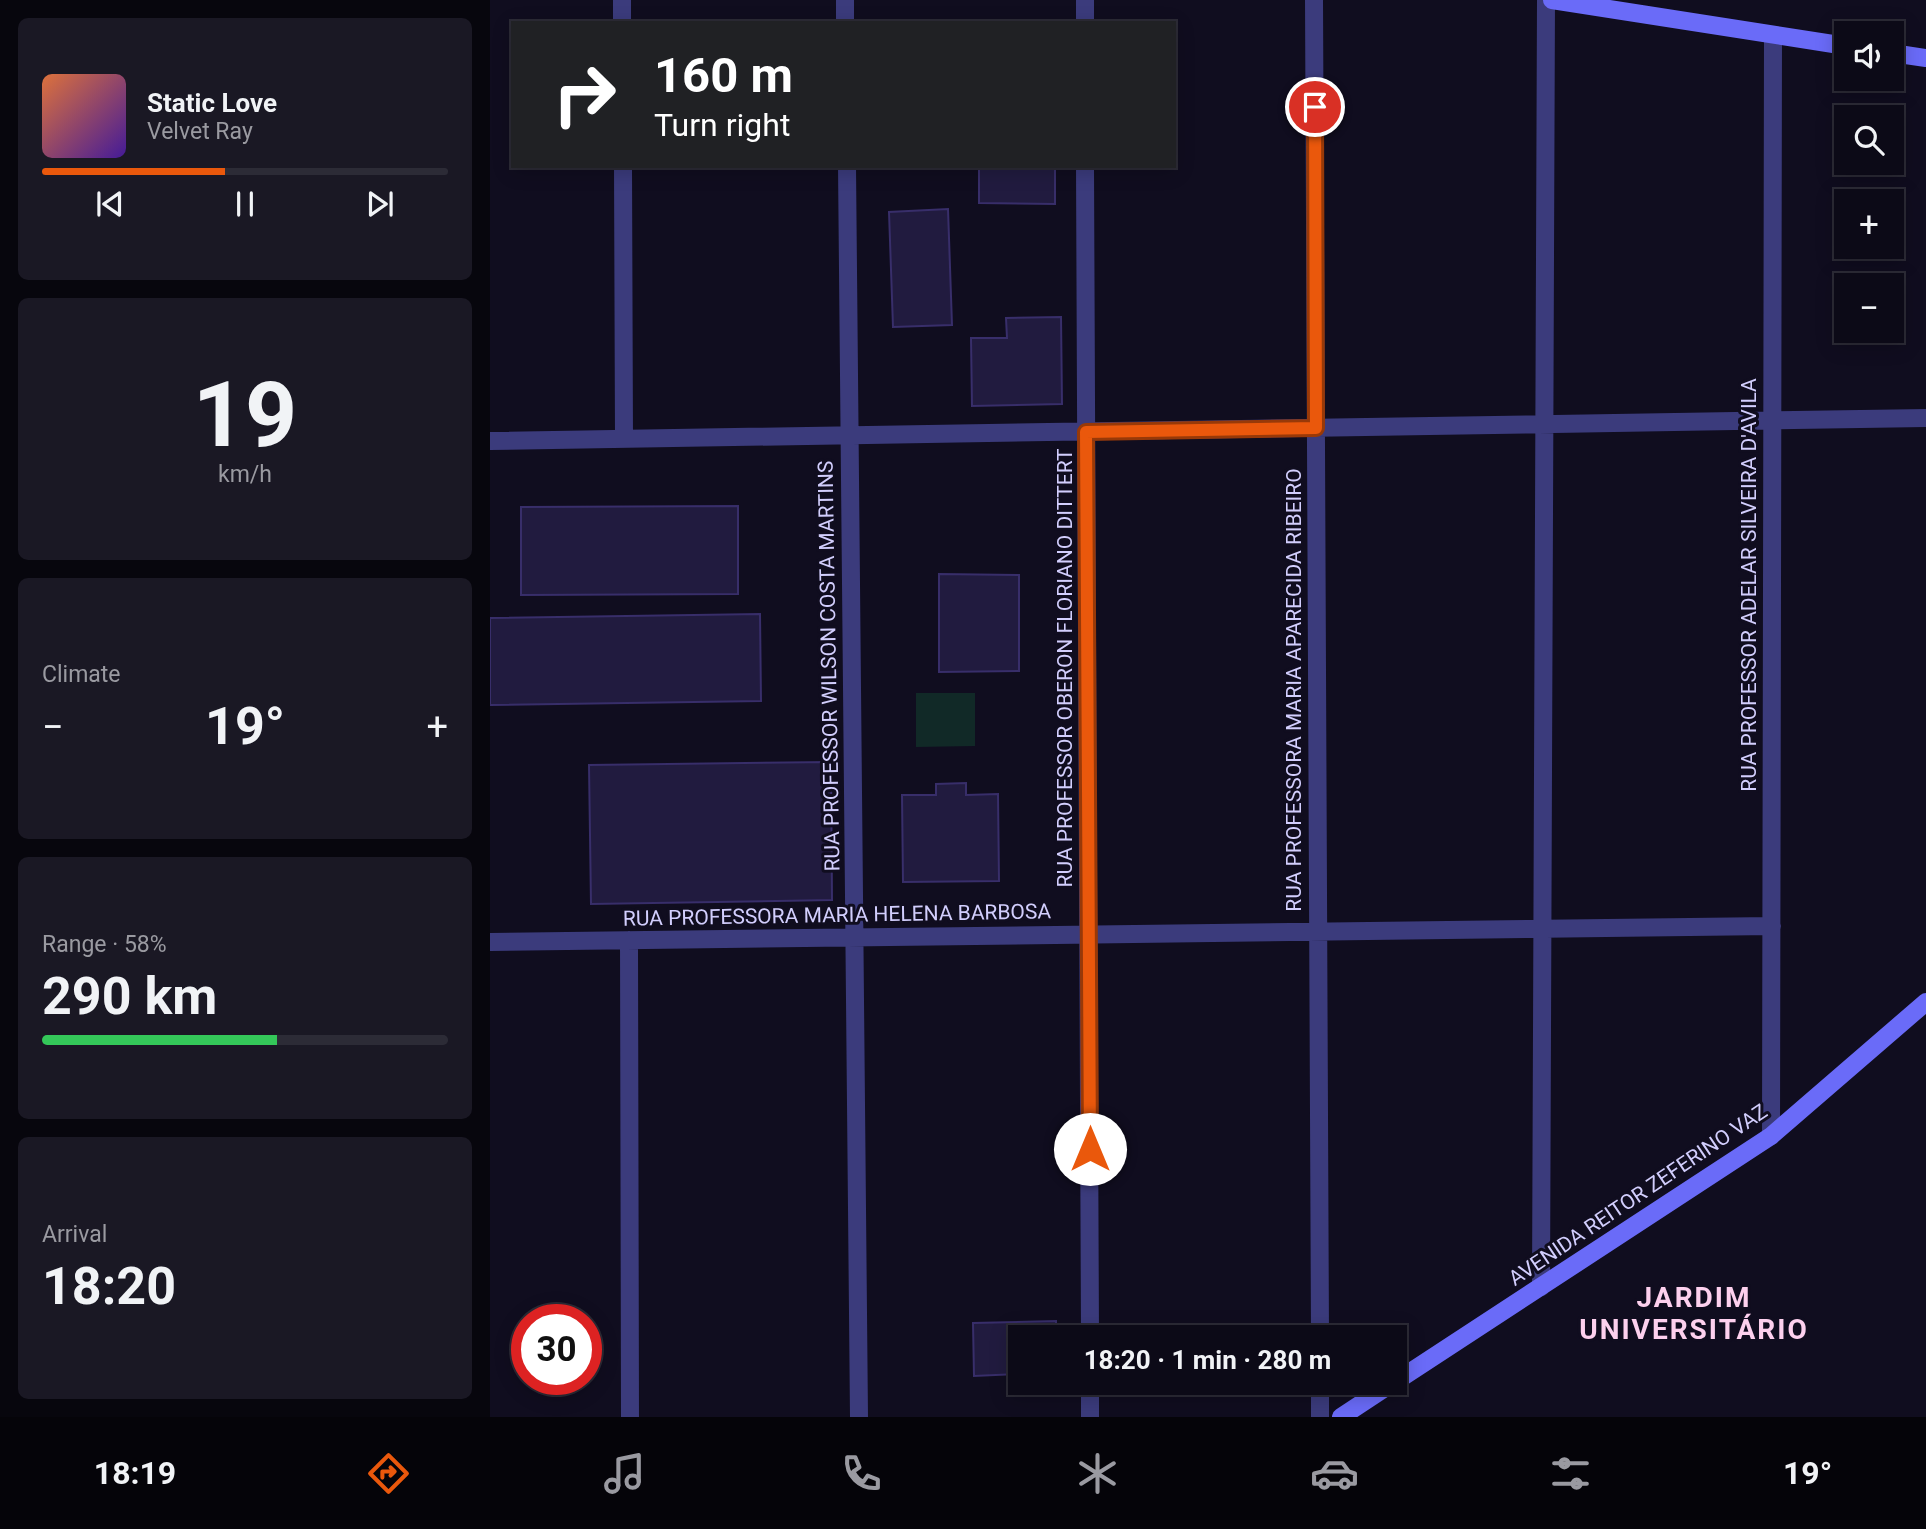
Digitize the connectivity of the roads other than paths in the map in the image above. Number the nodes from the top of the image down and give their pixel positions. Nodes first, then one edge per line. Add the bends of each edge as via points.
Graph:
1 (622, 0) edge
2 (845, 0) edge
3 (1084, 0) edge
4 (1314, 0) edge
5 (1546, 0) edge
6 (1552, 0) edge
7 (622, 21) edge
8 (845, 21) edge
9 (1085, 21) edge
10 (1773, 35) junction
11 (1834, 44) edge
12 (1904, 55) edge
13 (1926, 58) edge
14 (623, 168) edge
15 (847, 168) edge
16 (1085, 168) edge
17 (1926, 418) edge
18 (1772, 421) junction
19 (1544, 425) junction
20 (1316, 428) junction
21 (1086, 432) junction
22 (849, 435) junction
23 (624, 439) junction
24 (490, 441) edge
25 (1772, 926) junction
26 (1542, 929) junction
27 (1318, 932) junction
28 (1089, 935) junction
29 (854, 937) junction
30 (629, 940) junction
31 (490, 942) edge
32 (1926, 1002) edge
33 (1771, 1136) junction
34 (1541, 1287) junction
35 (1090, 1325) edge
36 (1320, 1325) edge
37 (1407, 1374) edge
38 (1090, 1395) edge
39 (1320, 1395) edge
40 (1374, 1395) edge
41 (629, 1417) edge
42 (859, 1417) edge
43 (1090, 1417) edge
44 (1320, 1417) edge
45 (1341, 1417) edge

1 - 7 street
2 - 8 street
3 - 9 street
4 - 20 street, RUA PROFESSORA MARIA APARECIDA RIBEIRO
5 - 19 street
6 - 10 street
10 - 11 street
10 - 18 street, RUA PROFESSOR ADELAR SILVEIRA D'AVILA
12 - 13 street
14 - 23 street
15 - 22 street, RUA PROFESSOR WILSON COSTA MARTINS
16 - 21 street, RUA PROFESSOR OBERON FLORIANO DITTERT
17 - 18 street
18 - 19 street
18 - 25 street, RUA PROFESSOR ADELAR SILVEIRA D'AVILA
19 - 20 street
19 - 26 street
20 - 21 street
20 - 27 street, RUA PROFESSORA MARIA APARECIDA RIBEIRO
21 - 22 street
21 - 28 street, RUA PROFESSOR OBERON FLORIANO DITTERT
22 - 23 street
22 - 29 street, RUA PROFESSOR WILSON COSTA MARTINS
23 - 24 street
25 - 26 street, RUA PROFESSORA MARIA HELENA BARBOSA
25 - 33 street, RUA PROFESSOR ADELAR SILVEIRA D'AVILA
26 - 27 street, RUA PROFESSORA MARIA HELENA BARBOSA
26 - 34 street
27 - 28 street, RUA PROFESSORA MARIA HELENA BARBOSA
27 - 36 street, RUA PROFESSORA MARIA APARECIDA RIBEIRO
28 - 29 street, RUA PROFESSORA MARIA HELENA BARBOSA
28 - 35 street, RUA PROFESSOR OBERON FLORIANO DITTERT
29 - 30 street, RUA PROFESSORA MARIA HELENA BARBOSA
29 - 42 street, RUA PROFESSOR WILSON COSTA MARTINS
30 - 31 street, RUA PROFESSORA MARIA HELENA BARBOSA
30 - 41 street
32 - 33 street, AVENIDA REITOR ZEFERINO VAZ
33 - 34 street, AVENIDA REITOR ZEFERINO VAZ
34 - 37 street, AVENIDA REITOR ZEFERINO VAZ
38 - 43 street
39 - 44 street
40 - 45 street, AVENIDA REITOR ZEFERINO VAZ

